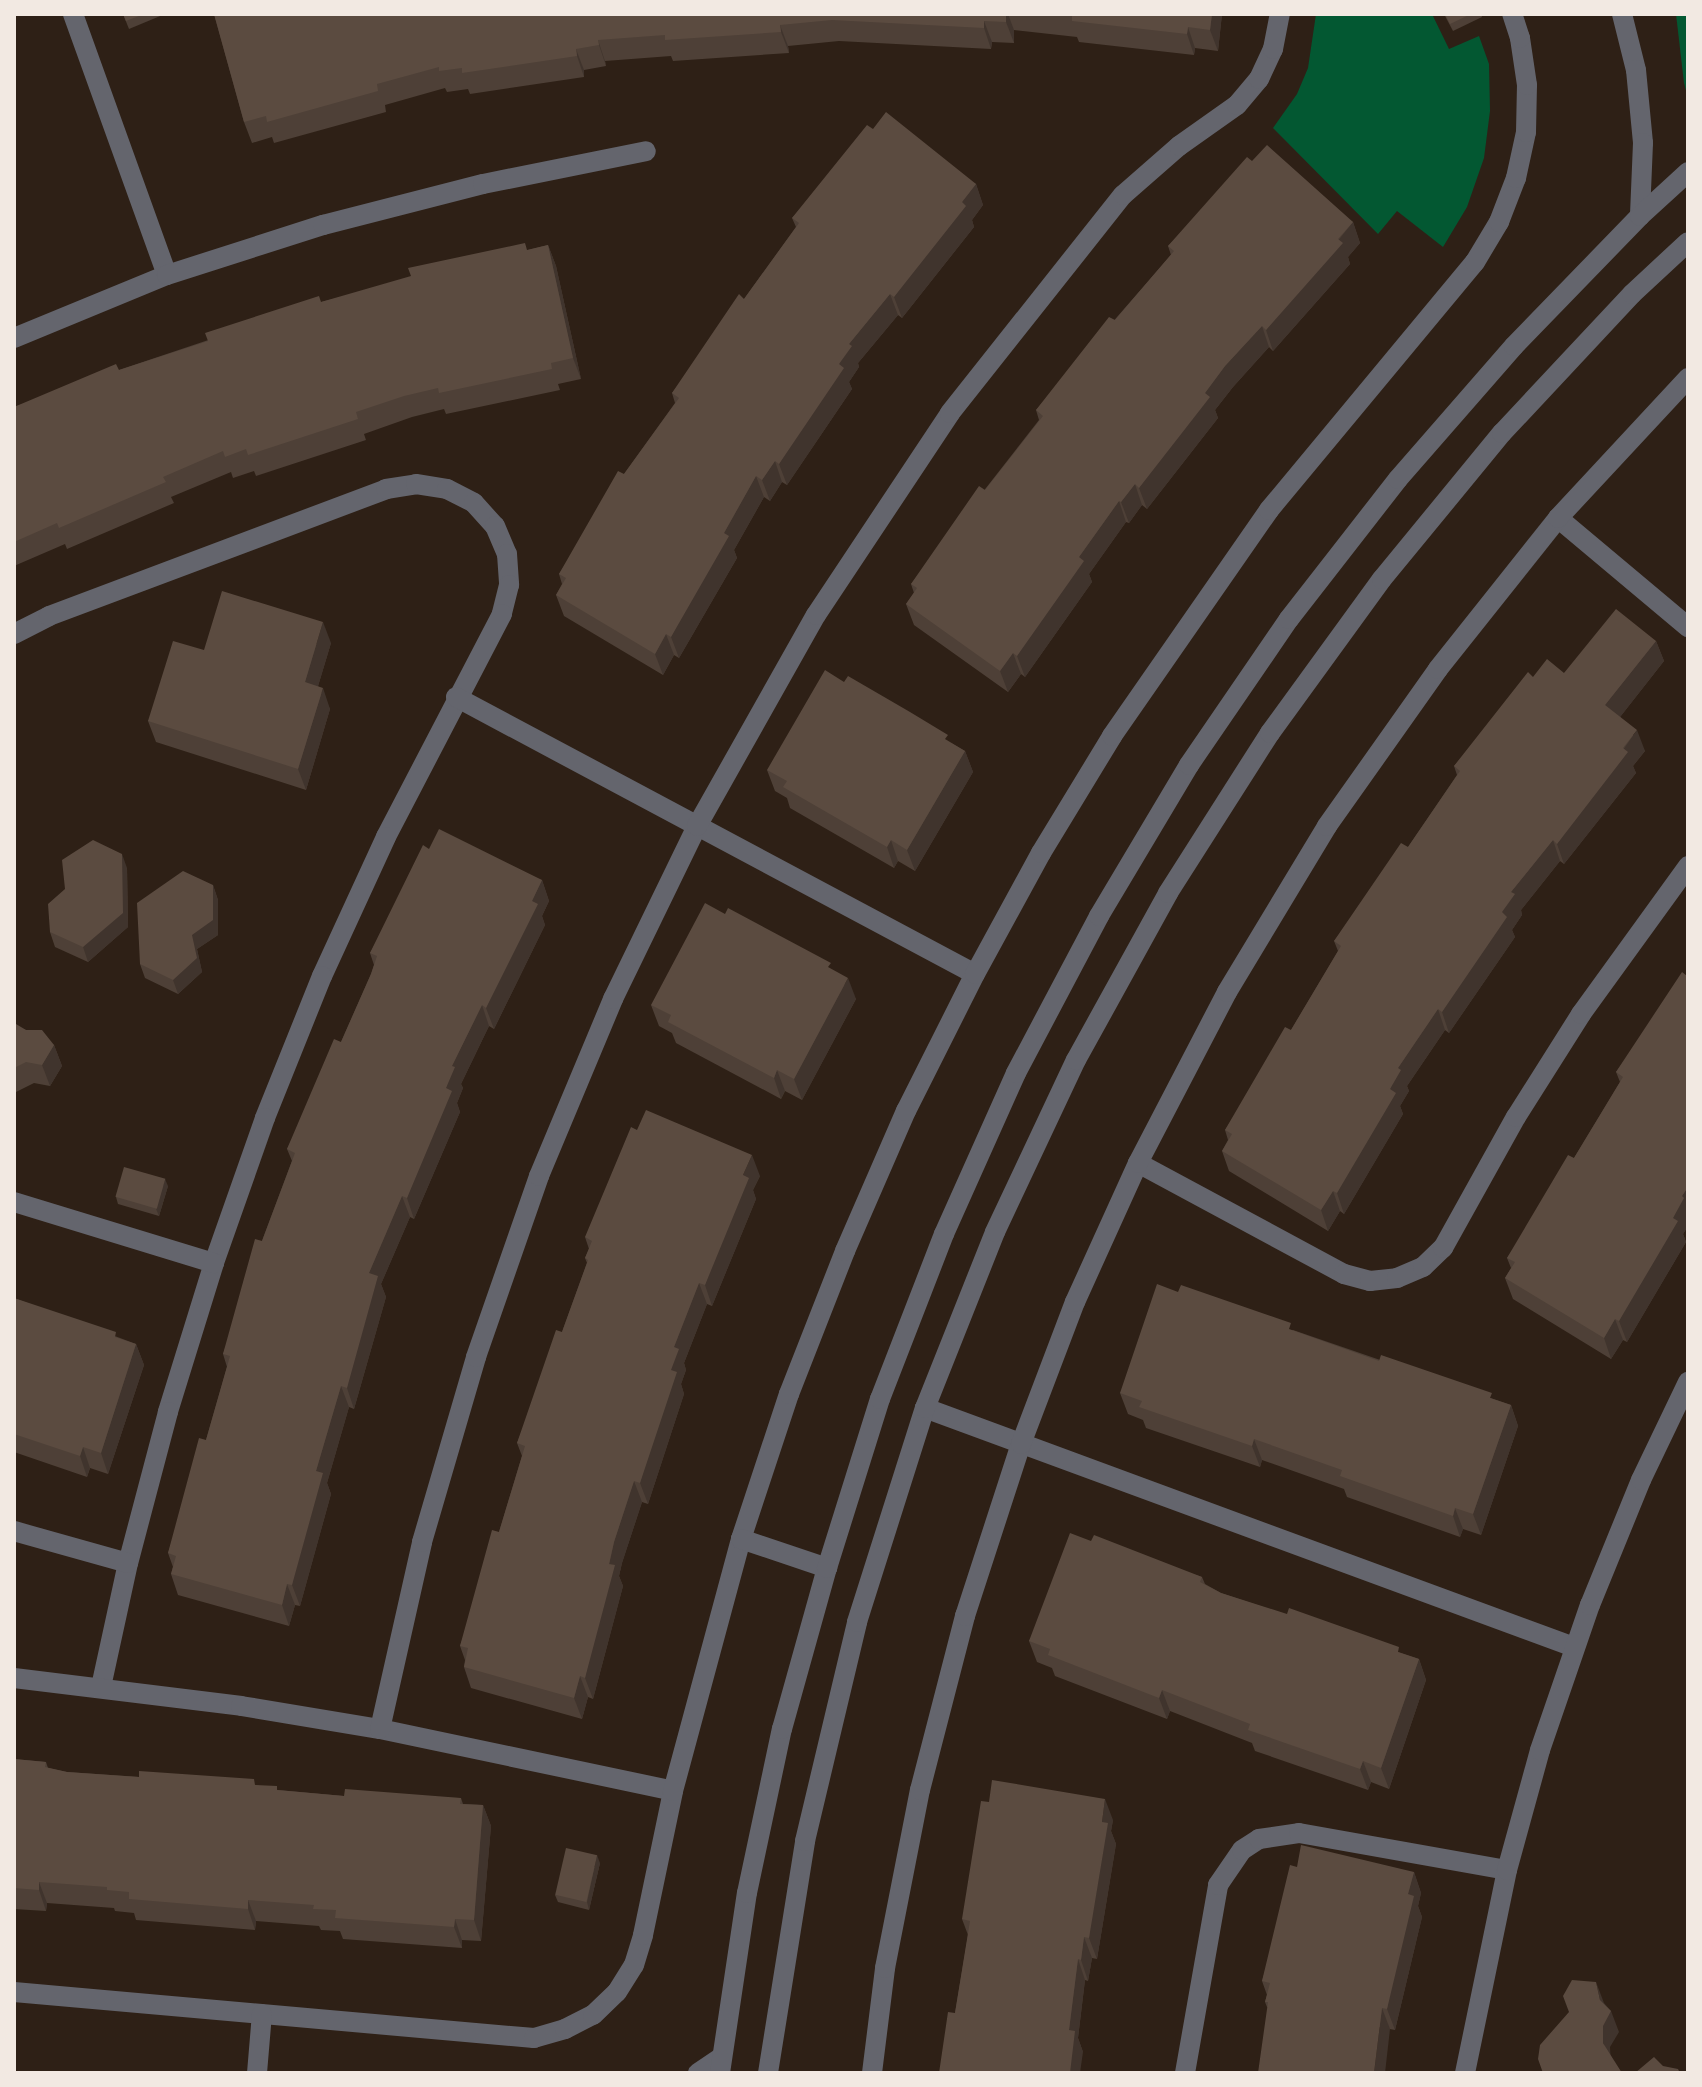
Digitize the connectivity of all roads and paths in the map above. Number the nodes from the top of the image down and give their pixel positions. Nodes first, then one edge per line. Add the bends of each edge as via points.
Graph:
1 (73, 14) edge
2 (1280, 14) edge
3 (1512, 14) edge
4 (1622, 14) edge
5 (646, 151) dead end
6 (1688, 172) edge
7 (1640, 216) junction
8 (1688, 242) edge
9 (167, 275) junction
10 (14, 338) edge
11 (1688, 378) edge
12 (1558, 518) junction
13 (1688, 627) edge
14 (14, 634) edge
15 (456, 697) junction
16 (697, 826) junction
17 (1688, 866) edge
18 (975, 974) junction
19 (1138, 1163) junction
20 (14, 1202) edge
21 (214, 1263) junction
22 (1688, 1382) edge
23 (925, 1408) junction
24 (1021, 1444) junction
25 (14, 1531) edge
26 (741, 1539) junction
27 (128, 1563) junction
28 (827, 1568) junction
29 (1574, 1647) junction
30 (14, 1678) edge
31 (101, 1687) junction
32 (380, 1729) junction
33 (673, 1791) junction
34 (1507, 1870) junction
35 (14, 1992) edge
36 (262, 2014) junction
37 (721, 2065) edge
38 (257, 2073) edge
39 (698, 2073) edge
40 (768, 2073) edge
41 (872, 2073) edge
42 (1185, 2073) edge
43 (1465, 2073) edge

1 - 9 street
2 - 16 street via 1273,49 1237,105 1123,195 950,413 816,615
3 - 18 street via 1527,85 1526,132 1499,222 1475,262 1269,510 1189,621 1057,827
4 - 7 street via 1636,70 1643,143
5 - 9 street via 483,184 323,225
6 - 7 street
7 - 28 street via 1514,346 1398,479 1289,619 1182,777 1099,916 1016,1073 950,1220 880,1399
8 - 23 street via 1502,433 1382,579 1270,733 1168,893 1076,1060 995,1232
9 - 10 street
11 - 12 street
12 - 13 street
12 - 19 street via 1438,669 1327,826 1227,992
14 - 15 street via 49,616 386,489 416,484 447,489 474,503 495,526 507,554 509,585 502,614
15 - 16 street
15 - 21 street via 322,976
16 - 18 street
16 - 32 street via 613,999 539,1176 422,1542
17 - 19 street via 1581,1014 1443,1248 1423,1267 1370,1281 1344,1274
18 - 26 street via 906,1111 845,1251 789,1394
19 - 24 street via 1075,1302
20 - 21 street
21 - 27 street
22 - 29 street via 1641,1480
23 - 24 street
23 - 40 street via 857,1622 805,1841
24 - 29 street
24 - 41 street via 965,1616 920,1790 885,1968
25 - 27 street
26 - 28 street
26 - 33 street
27 - 31 street
28 - 37 street via 747,1893
29 - 34 street
30 - 31 street
31 - 32 street
32 - 33 street
33 - 36 street via 634,1965 593,2015 534,2038
34 - 42 street via 1299,1833 1269,1836 1242,1850 1218,1885
34 - 43 street
35 - 36 street
36 - 38 street
37 - 39 street

